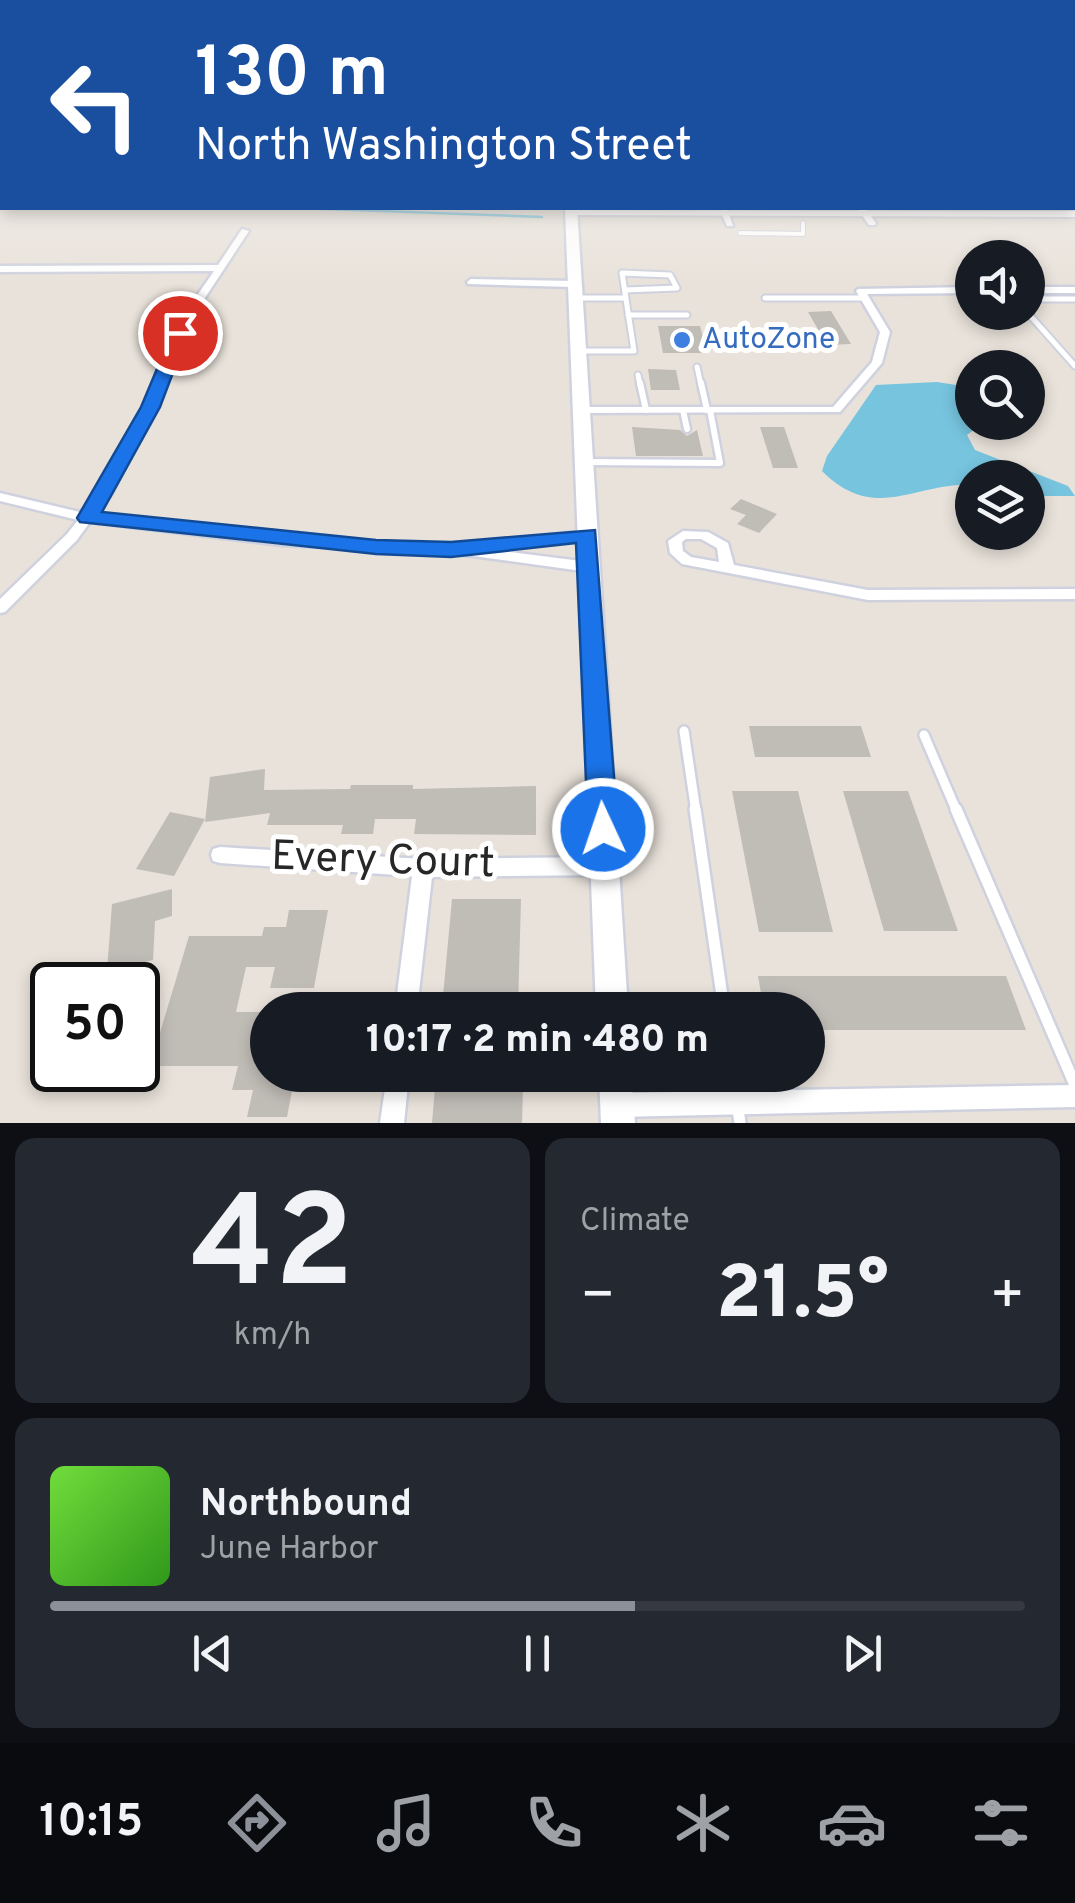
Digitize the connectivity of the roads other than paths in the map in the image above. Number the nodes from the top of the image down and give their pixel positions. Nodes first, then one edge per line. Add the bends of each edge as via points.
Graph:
1 (626, 211) edge
2 (1043, 211) edge
3 (572, 214) edge
4 (1075, 214) edge
5 (726, 215) edge
6 (866, 215) edge
7 (1075, 223) edge
8 (803, 224) junction
9 (246, 232) dead end
10 (740, 233) dead end
11 (219, 268) junction
12 (0, 269) edge
13 (471, 282) dead end
14 (1045, 290) edge
15 (1075, 290) edge
16 (573, 291) junction
17 (955, 291) edge
18 (625, 294) junction
19 (864, 294) junction
20 (765, 298) dead end
21 (1075, 298) edge
22 (1045, 299) edge
23 (628, 315) junction
24 (687, 315) dead end
25 (1043, 330) edge
26 (576, 352) junction
27 (1075, 366) edge
28 (697, 368) dead end
29 (638, 374) dead end
30 (580, 410) junction
31 (646, 410) junction
32 (683, 410) junction
33 (708, 410) junction
34 (687, 428) dead end
35 (583, 462) junction
36 (0, 497) edge
37 (88, 518) junction
38 (587, 534) junction
39 (451, 550) junction
40 (589, 567) junction
41 (727, 568) dead end
42 (1075, 594) edge
43 (0, 608) edge
44 (684, 731) dead end
45 (924, 735) dead end
46 (220, 855) dead end
47 (605, 866) junction
48 (423, 868) junction
49 (408, 992) edge
50 (611, 992) edge
51 (721, 992) edge
52 (1075, 1085) edge
53 (396, 1092) edge
54 (1075, 1096) edge
55 (616, 1101) edge
56 (738, 1113) edge
57 (392, 1123) edge

1 - 3 street
1 - 5 street
2 - 4 street
2 - 6 street
3 - 5 street
3 - 16 main road
5 - 6 street
5 - 8 street
6 - 7 street
6 - 8 street
8 - 10 lane via 803,234
9 - 11 street
11 - 12 street
11 - 37 street
13 - 16 street
14 - 15 street
16 - 18 lane
16 - 26 main road
17 - 19 street
18 - 18 lane via 622,273 670,275 676,288
18 - 23 lane
19 - 20 lane
19 - 33 street via 885,332 877,363 836,410
21 - 22 lane
23 - 24 lane
23 - 26 lane via 634,351
25 - 27 lane
26 - 30 main road
28 - 33 lane
29 - 31 lane
30 - 31 street
30 - 35 main road
31 - 32 street
32 - 33 street
32 - 34 lane
33 - 35 lane via 720,463
35 - 38 main road
36 - 37 street
37 - 39 street via 282,541
37 - 43 street
38 - 39 street
38 - 40 main road
39 - 40 street
40 - 47 main road
41 - 42 street via 868,595
44 - 51 lane
45 - 52 lane
46 - 48 street, Every Court
47 - 48 street, Every Court
47 - 50 main road
48 - 49 street
53 - 57 street
54 - 56 street
55 - 56 street

